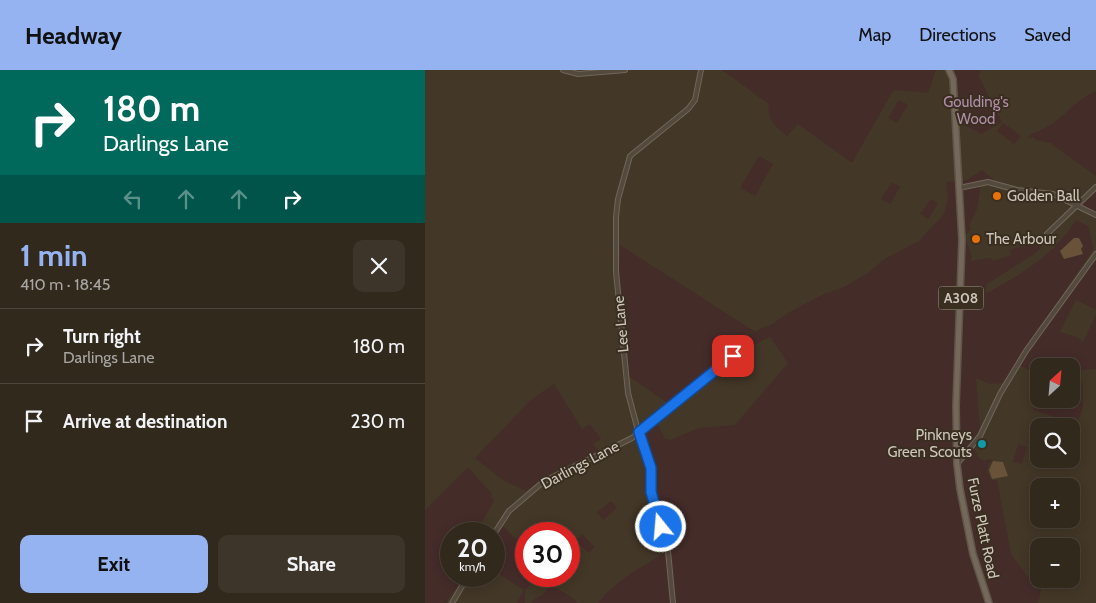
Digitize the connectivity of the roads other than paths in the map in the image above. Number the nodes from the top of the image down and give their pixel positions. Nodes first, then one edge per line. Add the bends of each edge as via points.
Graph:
1 (563, 70) edge
2 (625, 70) edge
3 (701, 70) edge
4 (949, 70) edge
5 (1096, 187) edge
6 (959, 188) junction
7 (1077, 204) junction
8 (1096, 215) edge
9 (1047, 234) dead end
10 (1096, 254) edge
11 (744, 348) dead end
12 (639, 432) junction
13 (632, 438) junction
14 (641, 442) junction
15 (957, 464) junction
16 (502, 522) edge
17 (461, 587) edge
18 (452, 603) edge
19 (673, 603) edge
20 (989, 603) edge

1 - 2 street via 577,74
3 - 12 street, Lee Lane via 695,100 688,109 630,156 618,199 616,272 621,334 628,393
4 - 6 main road, A308 via 953,79
5 - 7 street
6 - 7 street via 989,182 1017,190 1053,194
6 - 15 main road, Furze Platt Road / A308 via 962,262
7 - 8 street
7 - 9 street
10 - 15 street via 1026,351 980,436
11 - 12 street, Darlings Lane
12 - 13 street, Darlings Lane
12 - 14 street, Lee Lane
13 - 14 street
13 - 16 street, Darlings Lane via 543,482 509,511
14 - 19 street, Lee Lane via 651,468 651,492 668,551
15 - 20 main road, Furze Platt Road / A308 via 973,554
17 - 18 street

